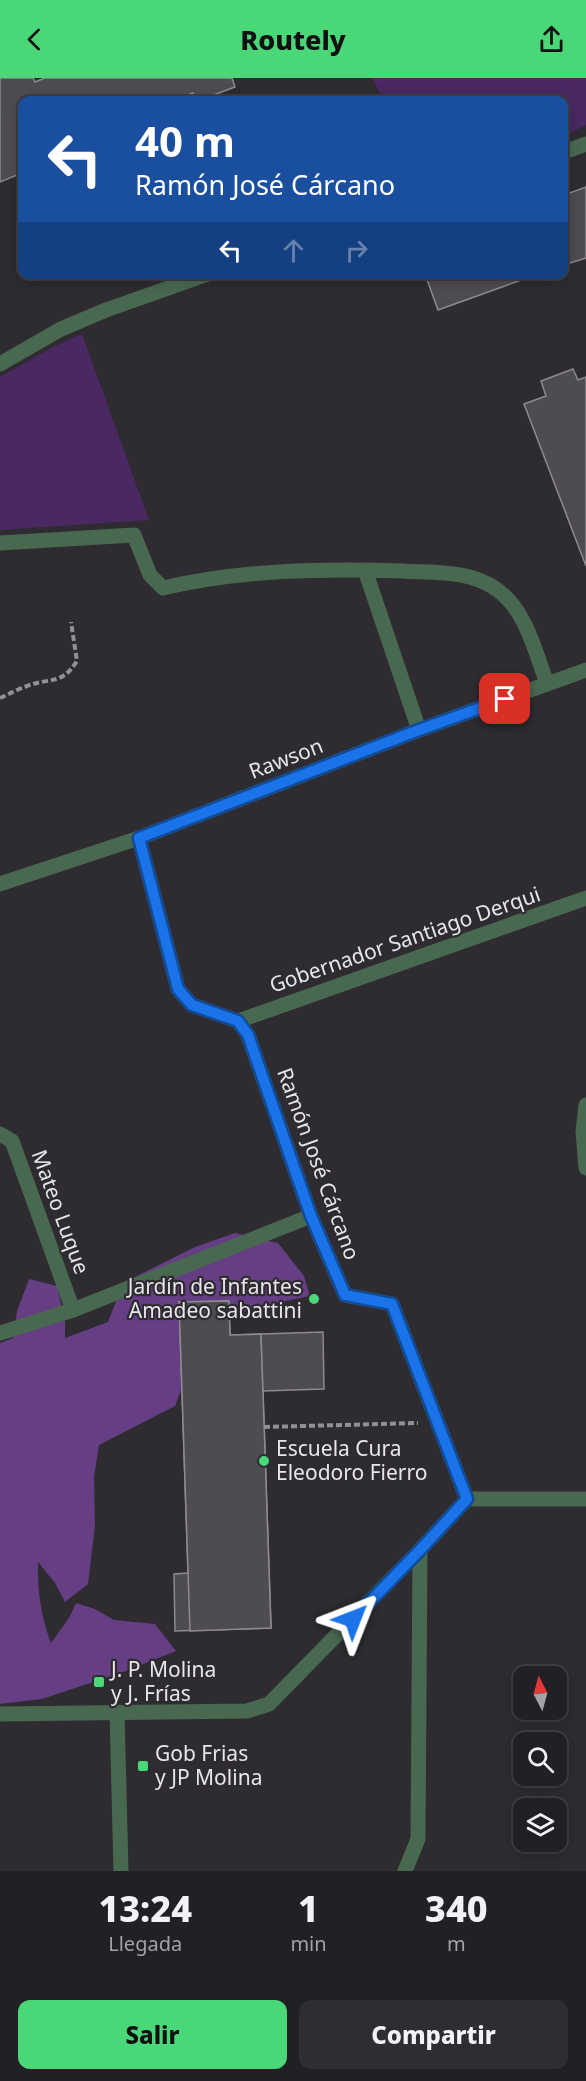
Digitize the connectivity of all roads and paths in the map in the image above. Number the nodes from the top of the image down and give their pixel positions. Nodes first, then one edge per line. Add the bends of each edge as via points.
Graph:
1 (586, 144) edge
2 (568, 151) edge
3 (194, 279) edge
4 (0, 364) edge
5 (0, 543) edge
6 (365, 570) junction
7 (71, 622) dead end
8 (586, 670) edge
9 (547, 683) junction
10 (0, 698) edge
11 (419, 730) junction
12 (139, 838) junction
13 (0, 884) edge
14 (586, 898) edge
15 (238, 1021) junction
16 (586, 1105) edge
17 (0, 1134) edge
18 (586, 1168) edge
19 (311, 1216) junction
20 (73, 1310) junction
21 (0, 1334) edge
22 (437, 1422) junction
23 (264, 1426) dead end
24 (586, 1498) edge
25 (467, 1499) junction
26 (420, 1550) junction
27 (117, 1712) junction
28 (0, 1714) edge
29 (121, 1871) edge
30 (405, 1871) edge

1 - 2 street
3 - 4 street via 62,329
5 - 6 street via 134,536 150,575 163,588 207,578
6 - 9 street via 454,573 476,578 496,589 513,603
6 - 11 street
7 - 10 path via 77,661 69,673
8 - 9 street, Rawson
9 - 11 street, Rawson
11 - 12 street, Rawson
12 - 13 street, Rawson
12 - 15 street via 178,989 192,1005
14 - 15 street, Gobernador Santiago Derqui
15 - 19 street, Ramón José Cárcano via 248,1035
16 - 18 street
17 - 20 street, Mateo Luque via 12,1141
19 - 20 street
19 - 22 street, Ramón José Cárcano via 345,1295 392,1304
20 - 21 street
22 - 23 path
22 - 25 street, Ramón José Cárcano
24 - 25 street
25 - 26 street
26 - 27 street via 269,1704 247,1711
26 - 30 street via 418,1839
27 - 28 street
27 - 29 street

